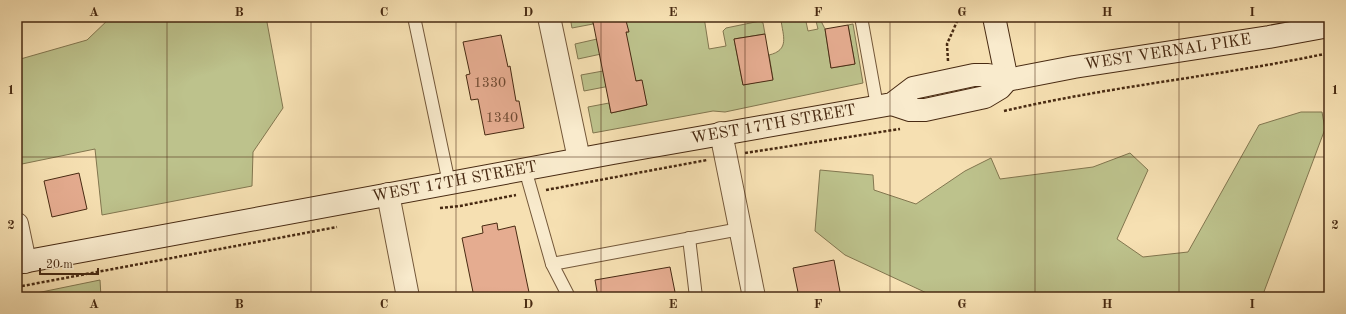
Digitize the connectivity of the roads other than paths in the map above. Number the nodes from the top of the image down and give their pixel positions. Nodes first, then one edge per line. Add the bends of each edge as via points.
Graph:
1 (414, 17) edge
2 (549, 17) edge
3 (861, 17) edge
4 (994, 17) edge
5 (1329, 26) edge
6 (1007, 80) junction
7 (885, 105) junction
8 (721, 134) junction
9 (579, 159) junction
10 (526, 169) junction
11 (449, 183) junction
12 (388, 194) junction
13 (17, 224) edge
14 (740, 229) junction
15 (689, 238) junction
16 (21, 262) edge
17 (552, 264) junction
18 (408, 297) edge
19 (569, 297) edge
20 (696, 297) edge
21 (754, 297) edge

1 - 11 lane
2 - 9 main road
3 - 7 lane
4 - 6 main road
5 - 6 main road, WEST VERNAL PIKE
6 - 7 main road, WEST 17TH STREET via 980,75 926,85 913,88
7 - 8 main road, WEST 17TH STREET
8 - 9 main road, WEST 17TH STREET
8 - 14 main road
9 - 10 main road, WEST 17TH STREET
10 - 11 main road, WEST 17TH STREET
10 - 17 lane
11 - 12 main road, WEST 17TH STREET
12 - 16 main road, WEST 17TH STREET
12 - 18 main road
13 - 16 main road
14 - 15 lane
14 - 21 main road
15 - 17 lane
15 - 20 lane
17 - 19 lane

